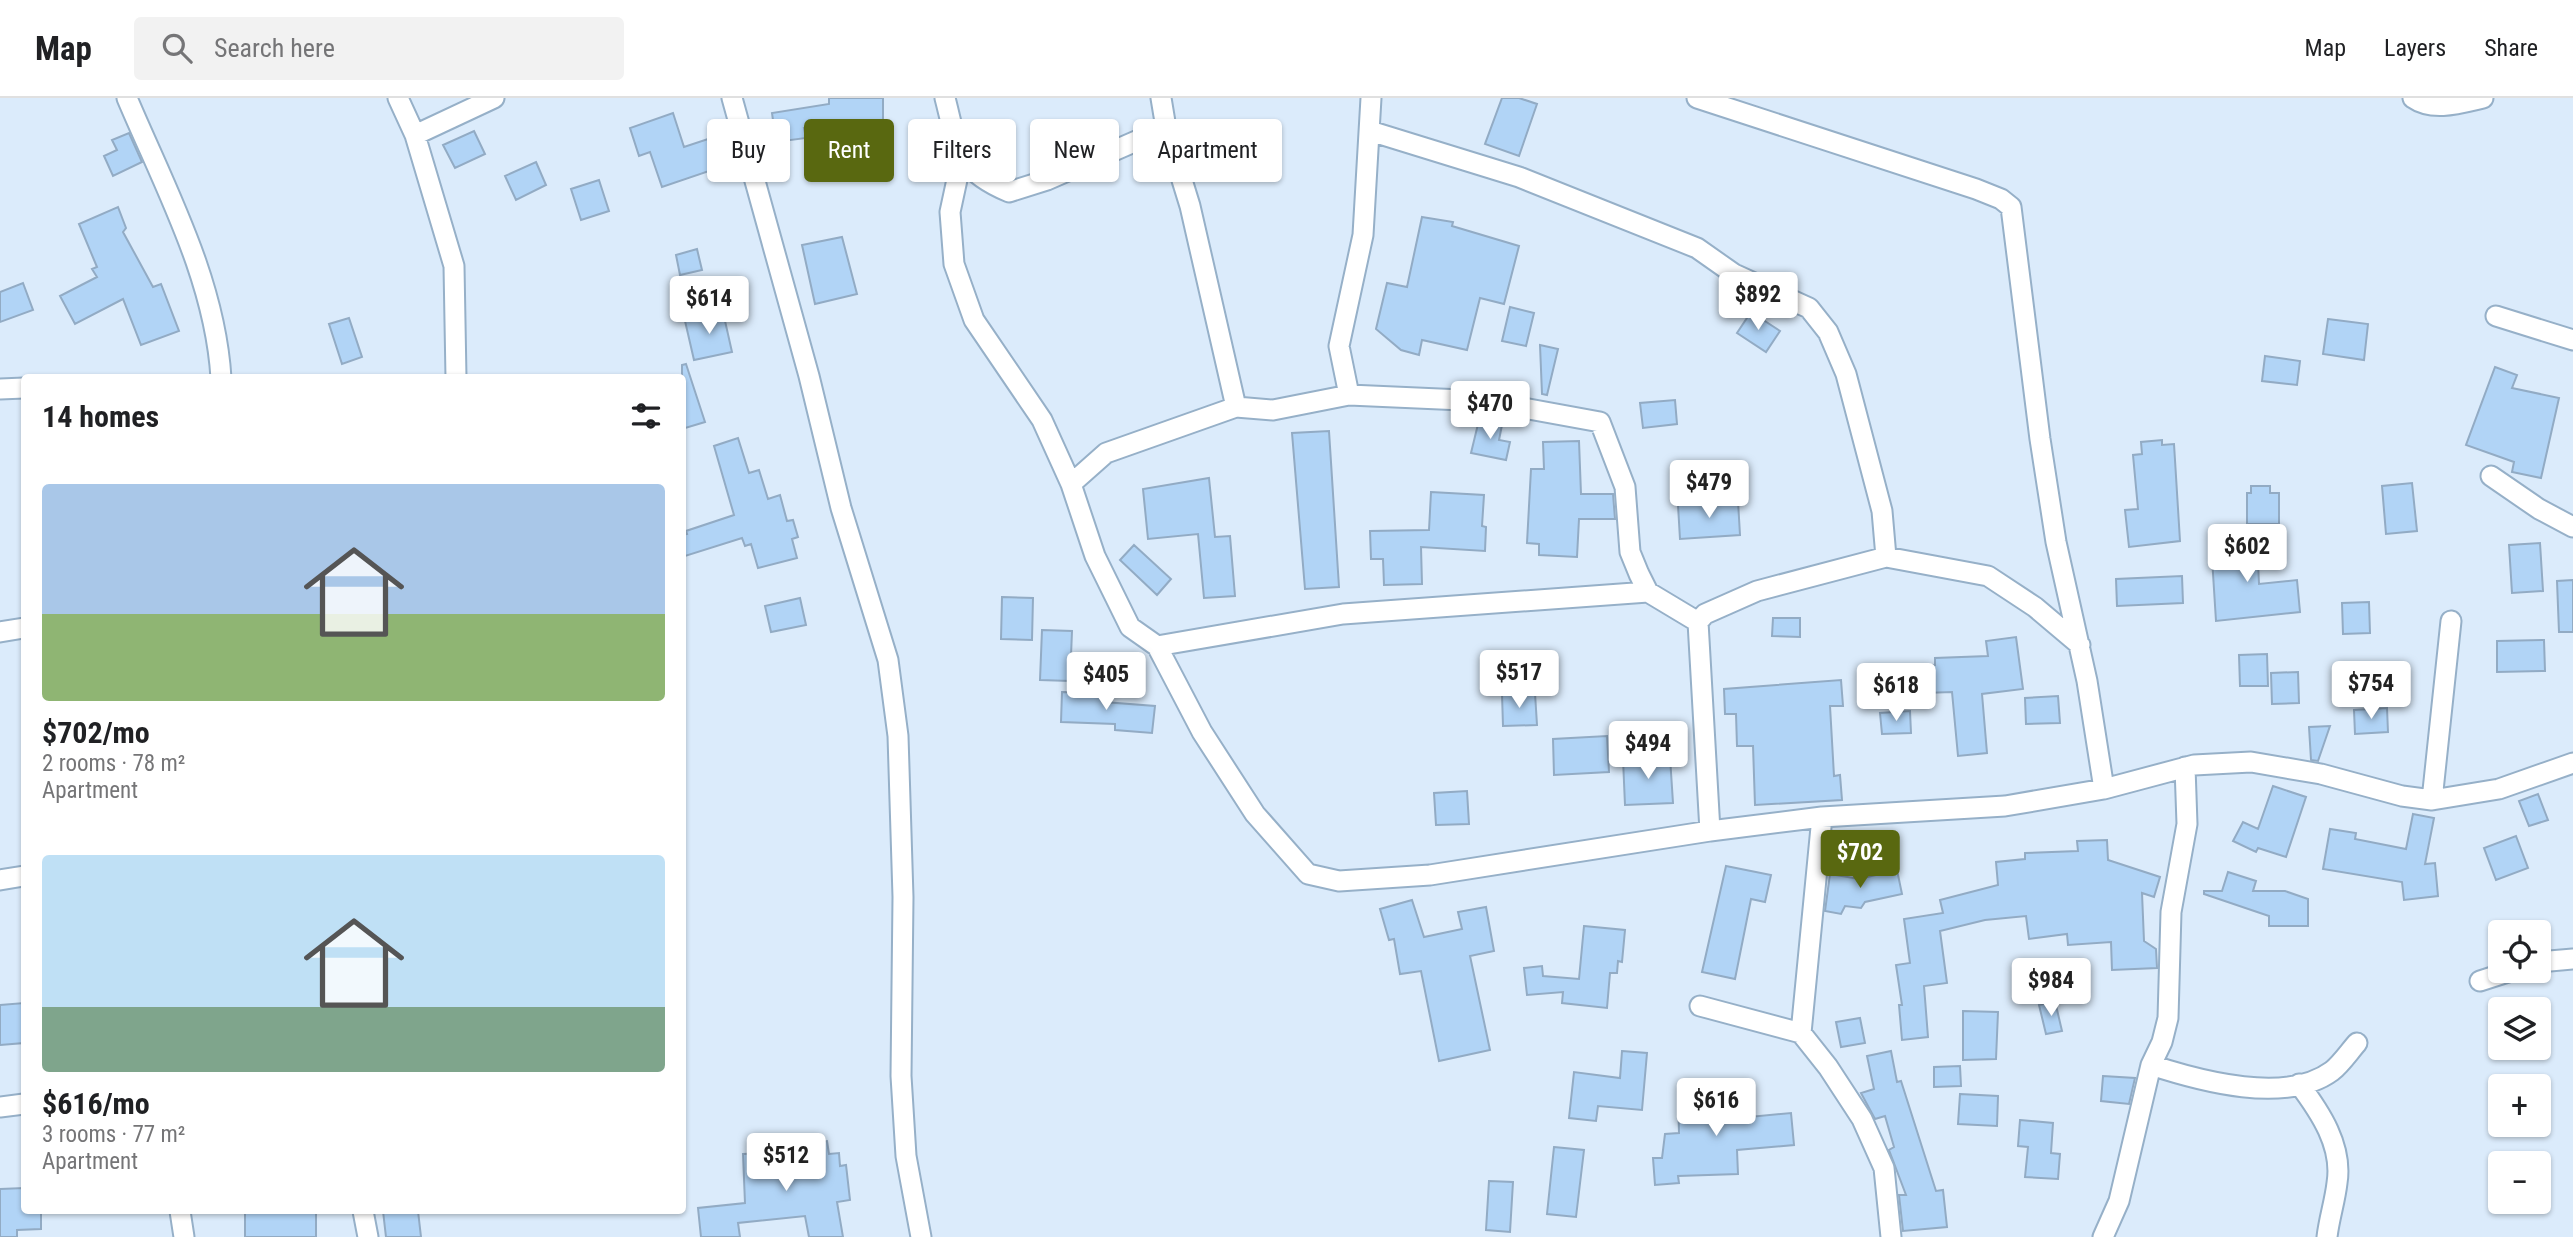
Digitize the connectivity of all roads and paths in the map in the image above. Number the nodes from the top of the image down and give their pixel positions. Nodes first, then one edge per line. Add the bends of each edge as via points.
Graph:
1 (127, 98) edge
2 (398, 98) edge
3 (494, 98) edge
4 (732, 98) edge
5 (945, 98) edge
6 (1161, 98) edge
7 (1371, 98) edge
8 (1697, 98) edge
9 (2413, 98) edge
10 (2483, 98) edge
11 (950, 119) edge
12 (1164, 119) edge
13 (1370, 131) junction
14 (415, 135) junction
15 (1133, 142) edge
16 (956, 182) edge
17 (988, 182) edge
18 (1183, 182) edge
19 (2496, 316) dead end
20 (2573, 341) edge
21 (221, 374) edge
22 (456, 374) edge
23 (21, 388) edge
24 (0, 389) edge
25 (1349, 395) junction
26 (1236, 407) junction
27 (2491, 476) dead end
28 (1071, 484) junction
29 (2573, 527) edge
30 (1886, 557) junction
31 (1648, 592) junction
32 (2451, 621) dead end
33 (1698, 622) junction
34 (21, 628) edge
35 (0, 632) edge
36 (2080, 645) junction
37 (1157, 646) junction
38 (2573, 763) edge
39 (2185, 767) junction
40 (2104, 789) junction
41 (2432, 800) junction
42 (1822, 817) junction
43 (1710, 831) junction
44 (21, 876) edge
45 (0, 880) edge
46 (2573, 959) edge
47 (2551, 961) edge
48 (2488, 978) edge
49 (2480, 981) dead end
50 (1700, 1006) dead end
51 (1801, 1033) junction
52 (2357, 1043) dead end
53 (2151, 1065) junction
54 (2299, 1084) junction
55 (21, 1104) edge
56 (0, 1107) edge
57 (180, 1214) edge
58 (364, 1214) edge
59 (184, 1237) edge
60 (368, 1237) edge
61 (921, 1237) edge
62 (1891, 1237) edge
63 (2103, 1237) edge
64 (2327, 1237) edge

1 - 21 street via 197,262 219,347
2 - 14 street
3 - 14 street
4 - 61 street via 841,508 888,660 899,763 902,1089 906,1156
5 - 11 street
6 - 12 street
7 - 13 street
8 - 36 street via 1976,189 2011,206 2039,439
9 - 10 street via 2423,104 2453,104
13 - 25 street via 1363,235 1339,346
13 - 30 street via 1519,177 1697,248 1734,274 1809,308 1828,332 1846,374 1882,511
14 - 22 street via 454,266
15 - 17 street via 1009,192
16 - 28 street via 950,212 958,275 974,320 1042,420
18 - 26 street
19 - 20 street
23 - 24 street
25 - 26 street via 1273,410
25 - 31 street via 1485,401 1601,422 1625,487 1630,552
26 - 28 street via 1106,453
27 - 29 street
28 - 37 street via 1095,556 1130,627
30 - 33 street via 1757,591
30 - 36 street via 1988,576
31 - 33 street
31 - 37 street via 1343,614
32 - 41 street
33 - 43 street
34 - 35 street
36 - 40 street
37 - 43 street via 1202,732 1255,814 1308,874 1339,881 1430,875
38 - 41 street via 2499,789
39 - 40 street
39 - 41 street via 2251,762
39 - 53 street via 2188,824 2171,912 2168,1018
40 - 42 street via 2005,806
42 - 43 street
42 - 51 street
44 - 45 street
46 - 47 street
48 - 49 street
50 - 51 street
51 - 62 street via 1862,1119 1884,1168
52 - 54 street via 2331,1072
53 - 54 street via 2207,1083 2255,1088
53 - 63 street via 2119,1201
54 - 64 street via 2323,1115 2334,1149 2338,1181
55 - 56 street
57 - 59 street
58 - 60 street

